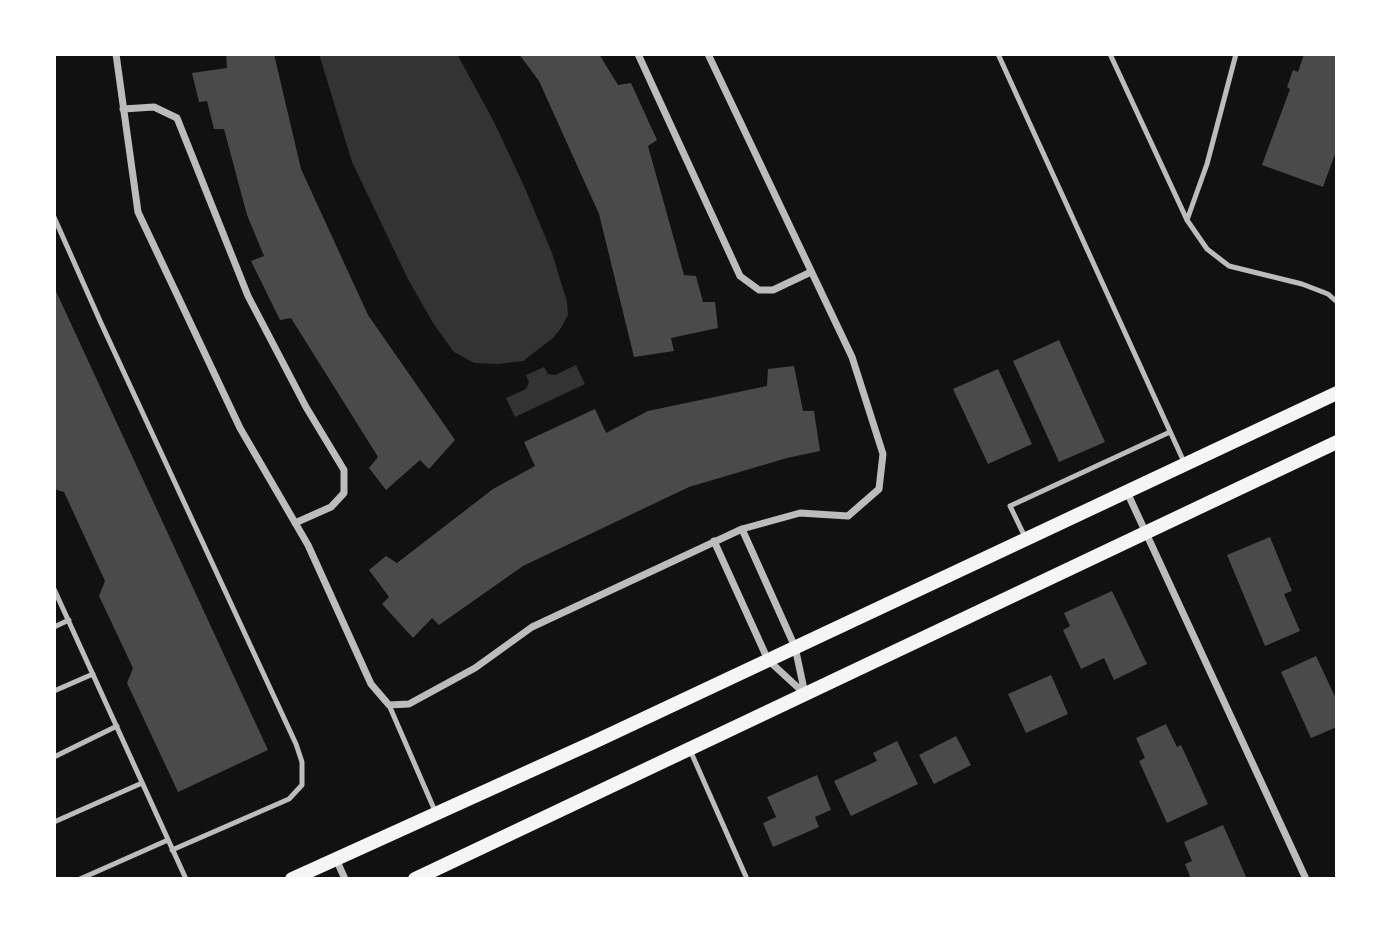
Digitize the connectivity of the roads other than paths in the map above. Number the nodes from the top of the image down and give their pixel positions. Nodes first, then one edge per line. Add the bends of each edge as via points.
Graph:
1 (116, 54) edge
2 (638, 54) edge
3 (708, 54) edge
4 (998, 54) edge
5 (1110, 54) edge
6 (1236, 54) edge
7 (123, 109) junction
8 (54, 217) edge
9 (1187, 220) junction
10 (811, 272) junction
11 (1337, 302) edge
12 (1337, 393) edge
13 (1170, 432) junction
14 (1337, 442) edge
15 (1184, 464) junction
16 (1127, 491) junction
17 (295, 523) junction
18 (742, 528) junction
19 (1146, 531) junction
20 (1026, 538) junction
21 (714, 541) junction
22 (54, 589) edge
23 (68, 620) junction
24 (54, 627) edge
25 (795, 647) junction
26 (768, 660) junction
27 (93, 674) junction
28 (54, 691) edge
29 (805, 694) junction
30 (389, 705) junction
31 (117, 726) junction
32 (690, 750) junction
33 (54, 757) edge
34 (142, 783) junction
35 (436, 813) junction
36 (54, 822) edge
37 (168, 840) junction
38 (172, 850) junction
39 (336, 859) junction
40 (80, 879) edge
41 (186, 879) edge
42 (292, 879) edge
43 (345, 879) edge
44 (415, 879) edge
45 (747, 879) edge
46 (1306, 879) edge

1 - 7 street
2 - 10 street via 740,276 759,290 773,290
3 - 10 street
4 - 13 lane
5 - 9 lane
6 - 9 lane
7 - 17 street via 138,212 240,428
7 - 17 street via 154,107 177,118 248,296 344,470 344,493 331,507
8 - 38 lane via 302,762 302,785 289,799
9 - 11 lane via 1207,249 1230,266 1302,284 1328,293
10 - 18 street via 852,356 878,437 883,454 879,489 848,516 800,513
12 - 15 main road
13 - 15 lane
13 - 20 lane via 1010,506
14 - 19 main road
15 - 16 main road
16 - 19 street
16 - 20 main road
17 - 30 street via 371,684
18 - 21 street
18 - 25 street
19 - 29 main road
19 - 46 street
20 - 25 main road
21 - 26 street
21 - 30 street via 532,627 475,668 409,704
22 - 23 lane
23 - 24 lane
23 - 27 lane
25 - 26 main road
25 - 29 street
26 - 29 street
26 - 35 main road
27 - 28 lane
27 - 31 lane
29 - 32 main road
30 - 35 lane
31 - 33 lane
31 - 34 lane
32 - 44 main road
32 - 45 lane
34 - 36 lane
34 - 37 lane
35 - 39 main road
37 - 38 lane
37 - 40 lane
38 - 41 lane
39 - 42 main road
39 - 43 street

